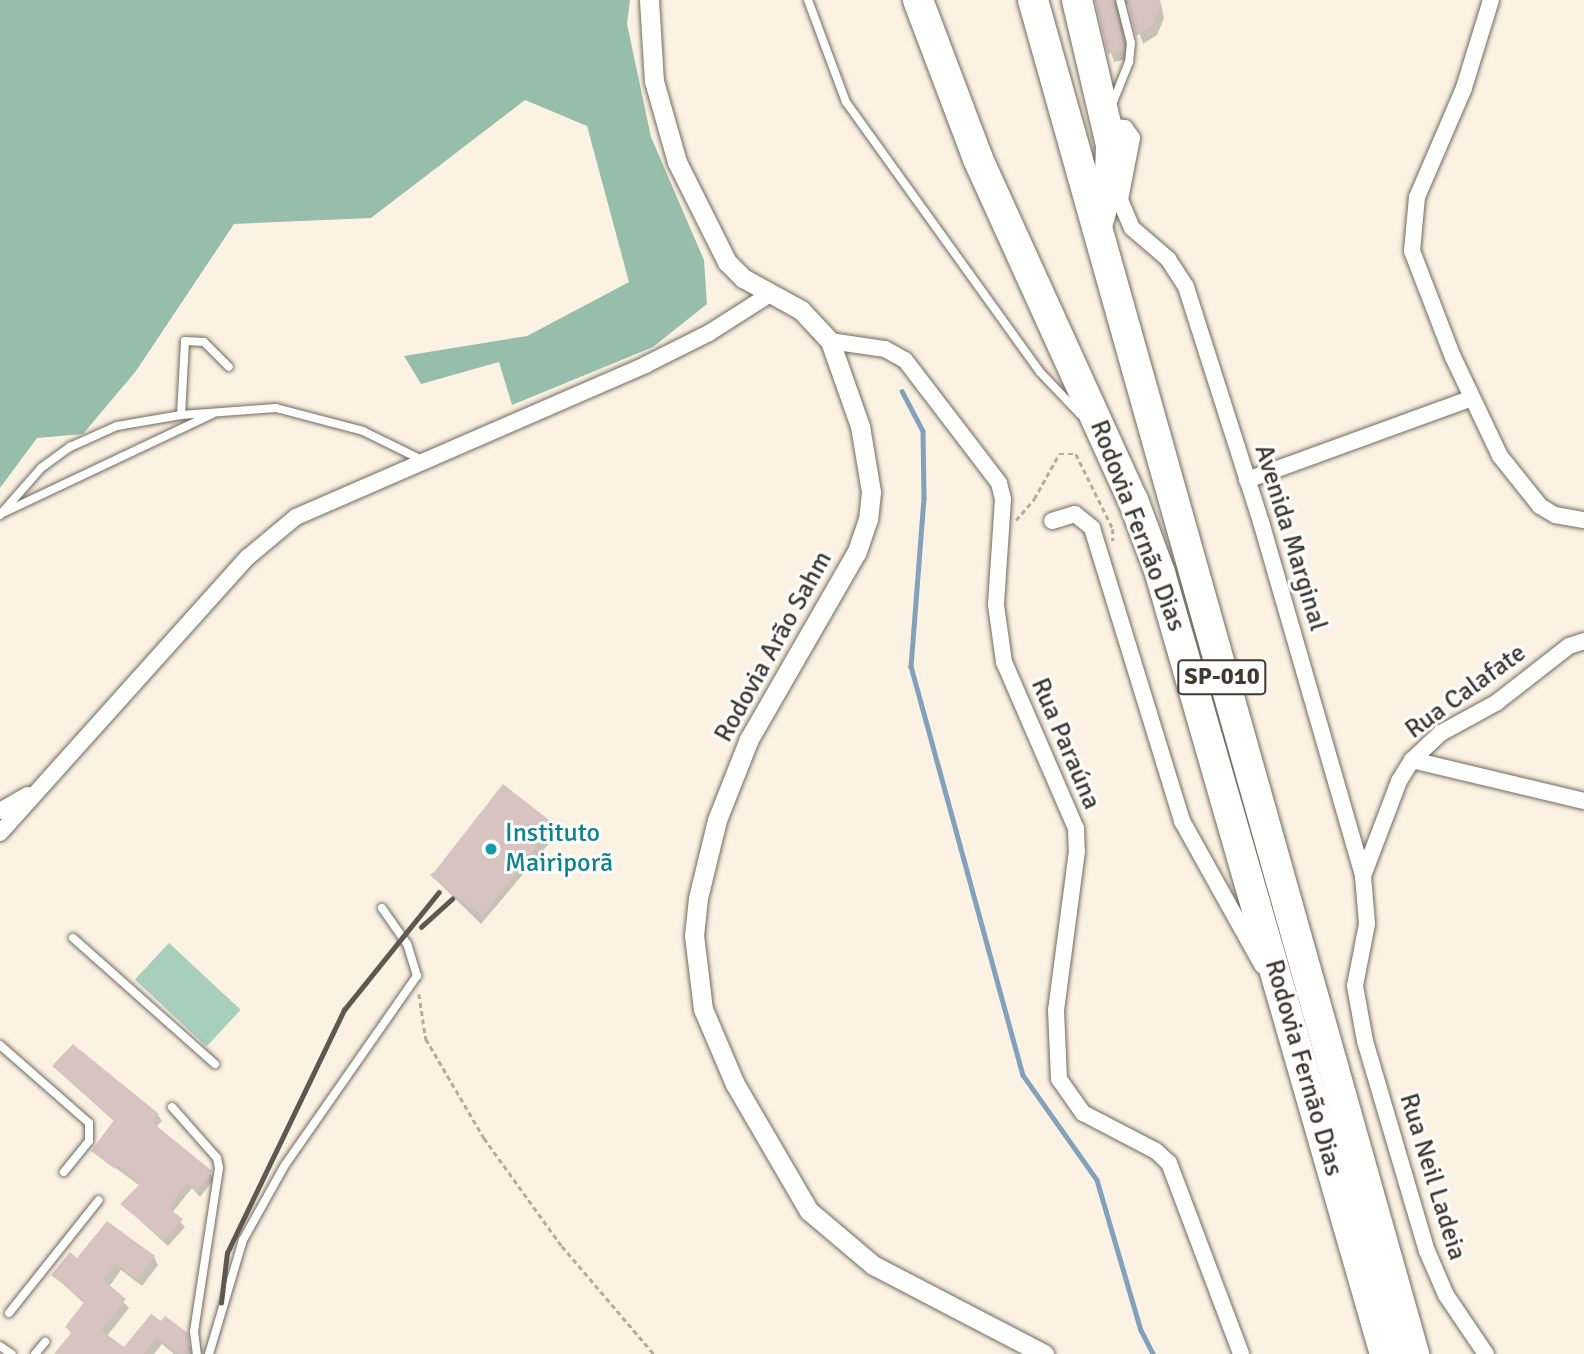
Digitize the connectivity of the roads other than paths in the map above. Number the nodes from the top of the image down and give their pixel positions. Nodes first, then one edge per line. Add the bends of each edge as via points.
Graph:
1 (649, 0) edge
2 (808, 0) edge
3 (918, 0) edge
4 (1033, 0) edge
5 (1077, 0) edge
6 (1120, 0) edge
7 (1491, 0) edge
8 (1108, 121) junction
9 (1097, 226) junction
10 (770, 294) junction
11 (830, 341) junction
12 (229, 367) dead end
13 (1472, 398) junction
14 (217, 412) junction
15 (181, 415) junction
16 (1105, 440) junction
17 (428, 463) junction
18 (1247, 480) junction
19 (1, 514) edge
20 (1584, 520) edge
21 (1052, 521) dead end
22 (1584, 640) edge
23 (1412, 760) junction
24 (42, 788) junction
25 (1584, 801) edge
26 (0, 811) edge
27 (0, 833) edge
28 (1363, 876) junction
29 (382, 908) dead end
30 (73, 938) dead end
31 (1356, 1004) joint
32 (1286, 1011) junction
33 (0, 1045) edge
34 (215, 1064) dead end
35 (172, 1107) dead end
36 (64, 1172) dead end
37 (99, 1200) dead end
38 (9, 1313) dead end
39 (45, 1342) dead end
40 (0, 1346) edge
41 (12, 1354) edge
42 (35, 1354) edge
43 (197, 1354) edge
44 (209, 1354) edge
45 (1044, 1354) edge
46 (1241, 1354) edge
47 (1385, 1354) edge
48 (1414, 1354) edge
49 (1486, 1354) edge

1 - 10 street, Rodovia Arão Sahm via 654,82 677,162 727,262
2 - 16 lane via 846,102 1040,372
3 - 16 highway, Rodovia Fernão Dias / SP-010 via 978,159
4 - 9 highway, Rodovia Fernão Dias / SP-010
5 - 8 highway
6 - 8 lane via 1131,43
7 - 13 street via 1464,88 1417,197 1410,230 1417,270
8 - 9 highway via 1110,182
8 - 18 street, Avenida Marginal via 1125,128 1132,138 1120,200 1132,228 1168,259 1186,287
9 - 48 highway, Rodovia Fernão Dias / SP-010
10 - 11 street, Rodovia Arão Sahm via 801,310
10 - 17 street via 709,333 645,365
11 - 45 street, Rodovia Arão Sahm via 869,466 868,519 839,587 749,739 717,820 698,898 694,935 698,986 716,1047 809,1211 873,1265
11 - 46 street, Rua Paraúna via 885,349 905,360 999,484 1003,499 996,605 1004,662 1076,828 1077,851 1056,1010 1059,1079 1083,1113 1156,1151 1169,1163
12 - 15 lane via 204,342 185,341
13 - 18 street
13 - 20 street via 1500,456 1528,494 1555,515
14 - 15 lane
14 - 17 lane via 276,408 320,417
14 - 19 lane
15 - 19 lane via 117,426 70,446 41,468
16 - 32 highway, Rodovia Fernão Dias / SP-010 via 1133,500 1179,631
17 - 24 street via 320,505 270,537
18 - 28 street, Avenida Marginal
21 - 32 street via 1074,514 1092,527 1182,821 1213,870
22 - 23 street, Rua Calafate via 1569,646 1496,703 1441,733
23 - 25 street
23 - 28 street, Rua Calafate via 1399,781
24 - 26 street
24 - 27 street
28 - 31 street, Avenida Marginal via 1367,924 1356,969
29 - 44 lane via 407,944 417,976 285,1165 243,1240
30 - 34 lane
31 - 49 street, Rua Neil Ladeia via 1427,1251 1446,1294
32 - 47 highway, Rodovia Fernão Dias / SP-010
33 - 36 lane via 89,1123 89,1141
35 - 43 lane via 217,1158 219,1168 194,1331
37 - 38 lane
39 - 42 lane
40 - 41 lane

